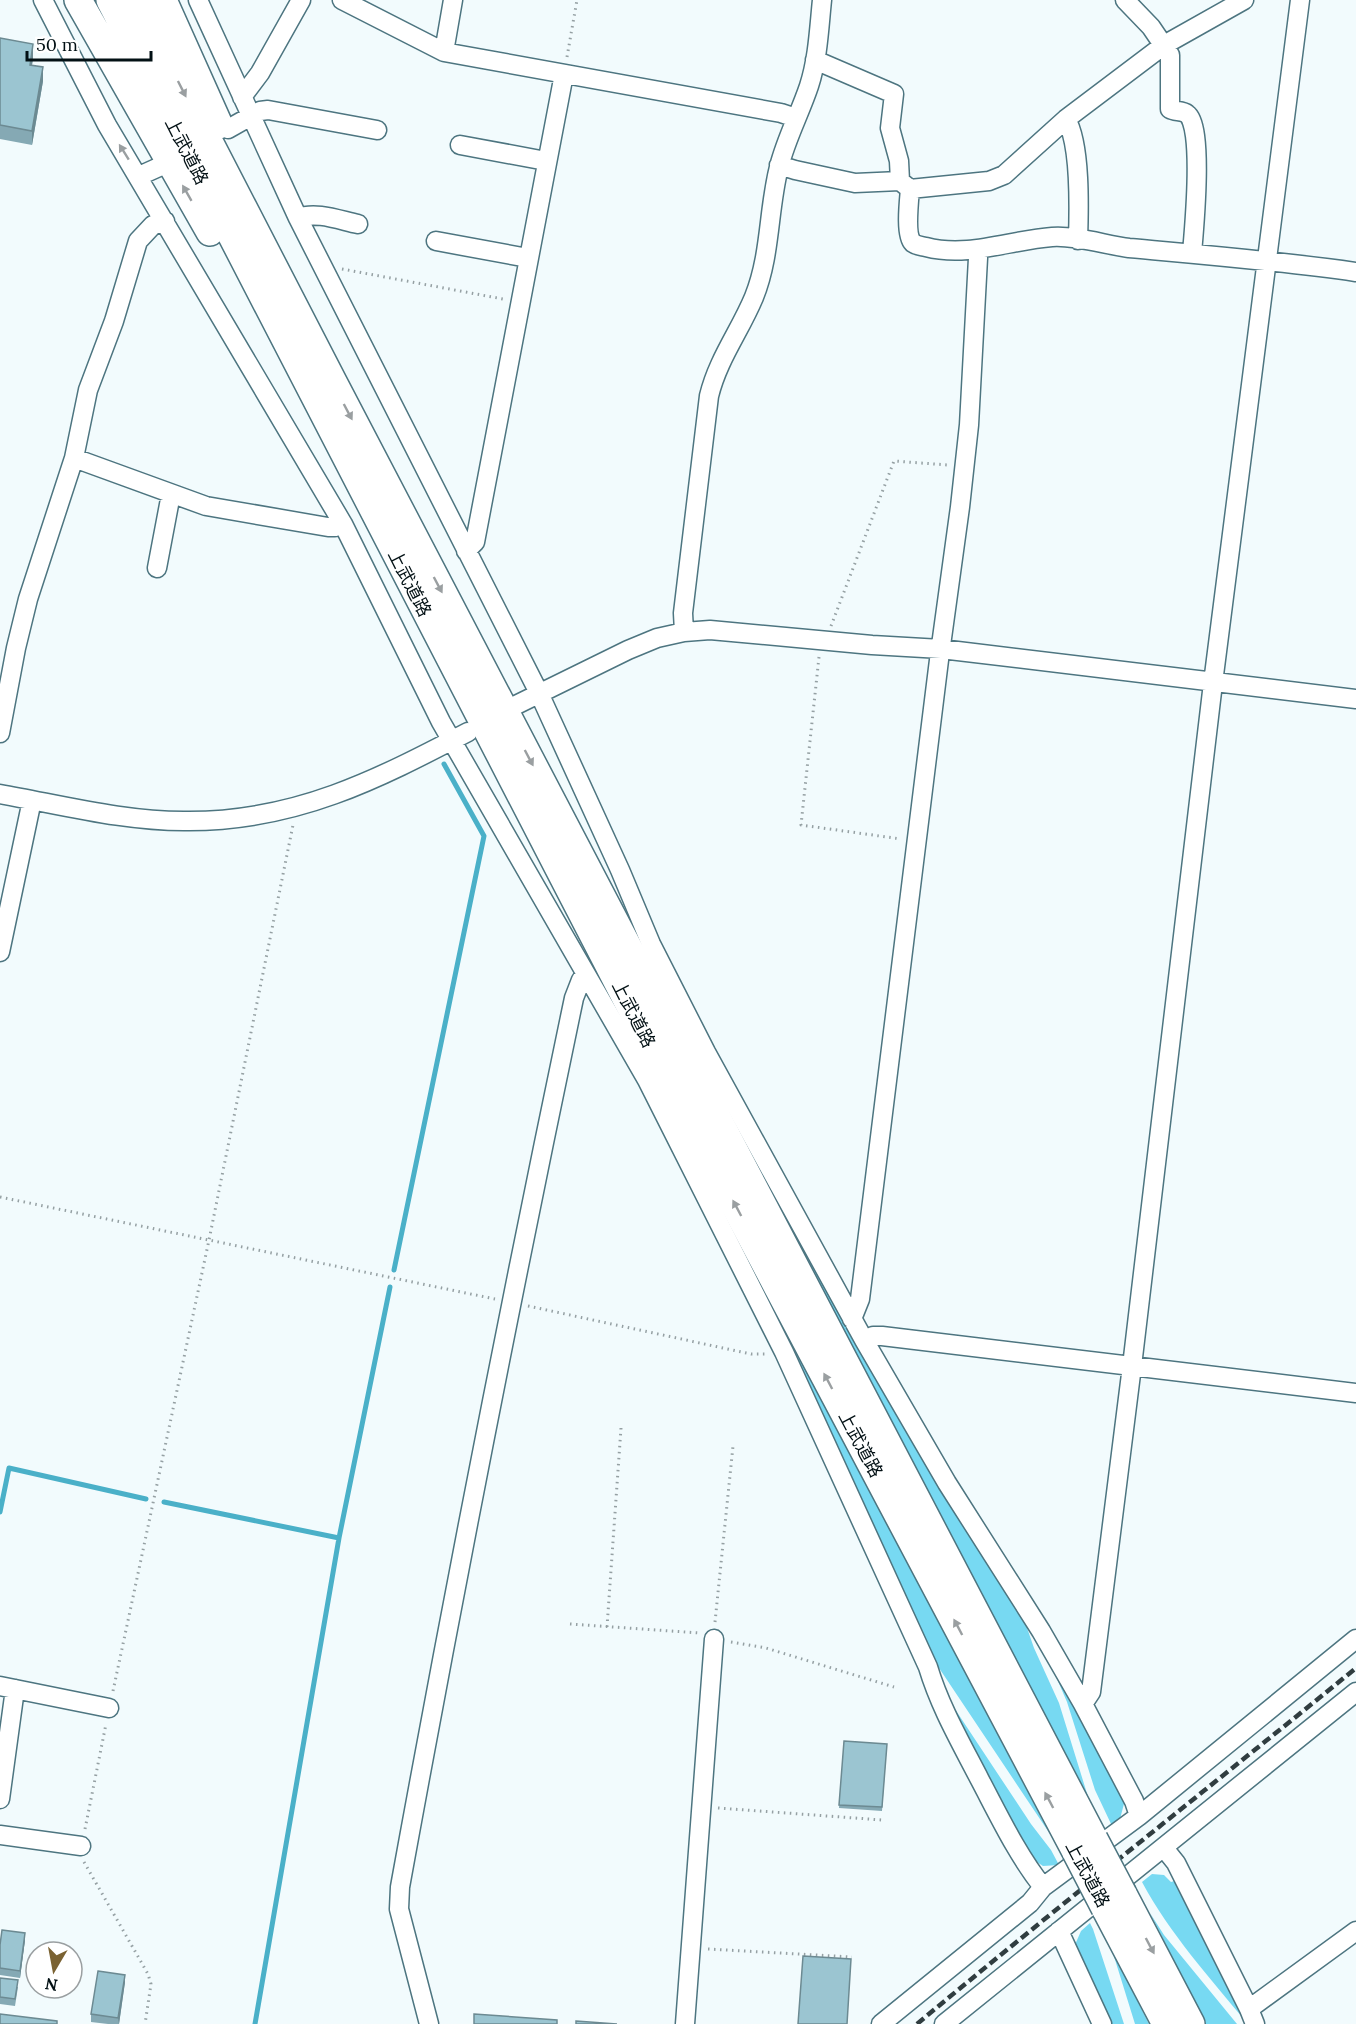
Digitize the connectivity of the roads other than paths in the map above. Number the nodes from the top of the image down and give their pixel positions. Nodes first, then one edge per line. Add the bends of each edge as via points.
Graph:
1 (43, 0) edge
2 (78, 0) edge
3 (110, 0) edge
4 (136, 0) edge
5 (163, 0) edge
6 (198, 0) edge
7 (301, 0) edge
8 (342, 0) edge
9 (453, 0) edge
10 (822, 0) edge
11 (1125, 0) edge
12 (1244, 0) edge
13 (1300, 0) edge
14 (1164, 45) junction
15 (444, 51) junction
16 (815, 60) junction
17 (564, 74) junction
18 (242, 98) junction
19 (250, 117) junction
20 (796, 118) junction
21 (1066, 119) junction
22 (228, 129) dead end
23 (376, 130) dead end
24 (460, 145) dead end
25 (546, 161) junction
26 (779, 165) junction
27 (159, 167) dead end
28 (139, 176) junction
29 (905, 185) junction
30 (298, 218) junction
31 (165, 220) junction
32 (358, 224) dead end
33 (1078, 240) junction
34 (436, 241) dead end
35 (977, 250) junction
36 (1192, 253) junction
37 (528, 258) junction
38 (1268, 260) junction
39 (1356, 272) edge
40 (332, 380) junction
41 (317, 404) junction
42 (74, 458) junction
43 (171, 494) junction
44 (343, 524) junction
45 (466, 551) junction
46 (157, 568) dead end
47 (684, 632) junction
48 (941, 650) junction
49 (1213, 683) junction
50 (539, 693) junction
51 (1356, 699) edge
52 (516, 705) dead end
53 (468, 732) dead end
54 (0, 733) edge
55 (452, 741) junction
56 (0, 794) edge
57 (32, 800) junction
58 (0, 952) edge
59 (587, 976) junction
60 (676, 1066) junction
61 (852, 1319) junction
62 (864, 1340) junction
63 (1132, 1366) junction
64 (1356, 1393) edge
65 (714, 1639) road end
66 (1356, 1639) edge
67 (8, 1687) edge
68 (1356, 1692) edge
69 (1083, 1704) junction
70 (109, 1708) road end
71 (0, 1799) edge
72 (1139, 1816) junction
73 (0, 1835) edge
74 (81, 1846) road end
75 (1164, 1848) junction
76 (1043, 1887) junction
77 (1114, 1901) junction
78 (1059, 1931) junction
79 (1356, 1931) edge
80 (1252, 2016) edge
81 (1099, 2023) edge
82 (429, 2024) edge
83 (686, 2024) edge
84 (881, 2024) edge
85 (944, 2024) edge
86 (1166, 2024) edge
87 (1191, 2024) edge

28 -> 1 street via 107,124
41 -> 2 highway via 244,292
3 - 41 highway, 上武道路
4 -> 40 highway, 上武道路
5 - 40 highway
6 - 18 street
7 - 18 street
8 - 15 street
9 - 15 street
10 - 16 street
11 - 14 street
12 - 14 street
13 - 38 street
14 - 21 street
14 - 36 street via 1170,55 1170,109 1189,116 1196,142
15 - 17 street
16 - 20 street
16 - 29 street via 894,94 890,128
17 - 20 street
17 - 25 street
18 - 19 street
19 - 22 street
19 - 23 street via 268,110
19 - 30 street
20 - 26 street
21 - 29 street via 1004,175 989,181
21 - 33 street via 1072,129 1079,196
24 - 25 street
25 - 37 street
26 - 29 street via 855,183
26 - 47 street via 759,281 722,356 709,396
27 - 28 street
28 - 31 street
29 - 35 street via 912,242 938,250
30 - 32 street via 315,215
30 - 45 street
31 - 42 street via 153,225 138,242 88,390
31 - 44 street
33 - 35 street via 1037,238
33 - 36 street
34 - 37 street
35 - 48 street via 969,425
36 - 38 street
37 - 45 street via 475,542
38 - 39 street
38 - 49 street
40 -> 60 highway, 上武道路
41 - 60 highway, 上武道路
42 - 43 street
42 - 54 street via 28,599
43 - 44 street via 218,509 328,527
43 - 46 street
44 - 55 street
45 - 50 street
47 - 48 street via 743,632
47 - 50 street via 628,650
48 - 49 street
48 - 61 street via 860,1299
49 - 51 street
49 - 63 street
50 - 52 street
50 - 60 street via 651,944
53 - 55 street
55 - 57 street via 361,786 293,808 231,819 188,821
55 - 59 street
56 - 57 street
57 - 58 street
59 - 60 street
59 - 82 street via 581,980 574,998 510,1303 398,1899
60 - 61 street
60 - 76 street via 784,1352 928,1667 936,1694 996,1810
60 - 77 highway, 上武道路, bridge
61 - 62 street
62 - 63 street via 882,1336
62 - 69 street
63 - 64 street
63 - 69 street via 1091,1692
65 - 83 street
66 - 72 street
67 - 70 street
67 - 71 street
68 - 75 street
69 - 72 street
72 - 76 street
73 - 74 street
75 - 78 street
75 - 80 street via 1176,1863
76 - 84 street via 1030,1903
77 - 86 highway, 上武道路
77 -> 87 highway, 上武道路
78 - 81 street
78 - 85 street
79 - 80 street

